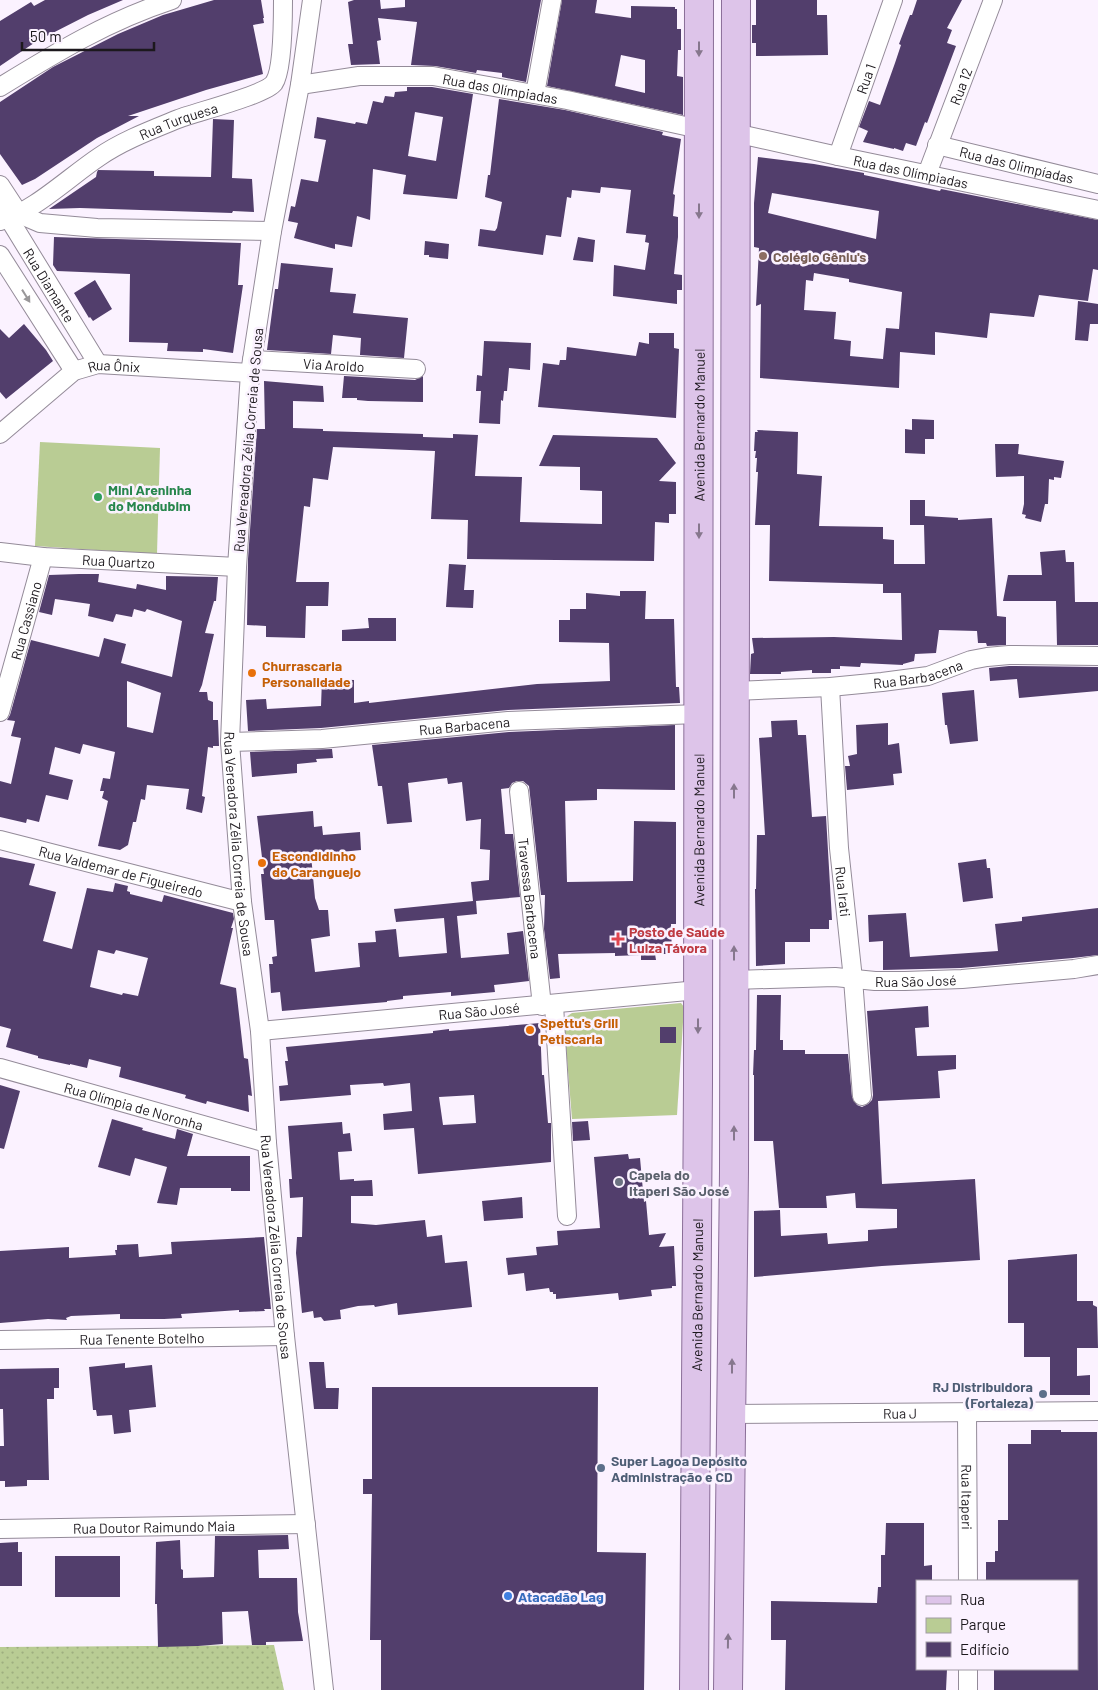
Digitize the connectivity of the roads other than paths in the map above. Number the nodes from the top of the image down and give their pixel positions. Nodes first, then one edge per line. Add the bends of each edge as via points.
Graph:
1 (172, 0) edge
2 (283, 0) edge
3 (312, 0) edge
4 (552, 0) edge
5 (699, 0) edge
6 (736, 0) edge
7 (893, 0) edge
8 (993, 0) edge
9 (300, 85) junction
10 (0, 87) edge
11 (535, 94) junction
12 (699, 129) junction
13 (735, 133) junction
14 (937, 145) junction
15 (838, 156) junction
16 (927, 174) junction
17 (1093, 183) edge
18 (0, 185) edge
19 (1093, 209) edge
20 (7, 215) edge
21 (272, 231) junction
22 (0, 255) edge
23 (699, 314) junction
24 (736, 318) junction
25 (698, 353) junction
26 (735, 355) junction
27 (98, 364) junction
28 (251, 367) junction
29 (416, 369) dead end
30 (74, 371) junction
31 (0, 434) edge
32 (0, 552) edge
33 (43, 557) junction
34 (237, 567) junction
35 (1098, 656) edge
36 (830, 687) junction
37 (734, 691) junction
38 (0, 712) edge
39 (698, 714) junction
40 (230, 742) junction
41 (520, 791) dead end
42 (0, 840) edge
43 (242, 902) junction
44 (1098, 965) edge
45 (853, 979) junction
46 (734, 980) junction
47 (698, 990) junction
48 (548, 1005) junction
49 (260, 1031) junction
50 (0, 1068) edge
51 (862, 1096) dead end
52 (267, 1143) junction
53 (697, 1170) junction
54 (734, 1170) junction
55 (734, 1206) junction
56 (697, 1208) junction
57 (567, 1216) dead end
58 (285, 1336) junction
59 (0, 1340) edge
60 (1098, 1411) edge
61 (967, 1413) junction
62 (732, 1414) junction
63 (306, 1524) junction
64 (0, 1529) edge
65 (968, 1580) edge
66 (968, 1670) edge
67 (324, 1690) edge
68 (694, 1690) edge
69 (728, 1690) edge
70 (968, 1690) edge

1 - 10 street via 86,35
2 - 20 street, Rua Turquesa via 283,27 274,83 261,92 180,118 100,156
3 - 9 street, Rua Vereadora Zélia Correia de Sousa
4 - 11 street
5 -> 12 main road, Avenida Bernardo Manuel
6 - 13 main road
7 - 15 street, Rua 1
8 - 14 street, Rua 12
9 - 11 street, Rua das Olímpiadas via 359,76 433,76
9 - 21 street, Rua Vereadora Zélia Correia de Sousa
11 - 12 street, Rua das Olímpiadas
12 -> 23 main road, Avenida Bernardo Manuel
13 - 15 street, Rua das Olímpiadas
13 - 24 main road
14 - 16 street, Rua 12
14 - 17 street, Rua das Olimpíadas
15 - 16 street, Rua das Olímpiadas
16 - 19 street, Rua das Olímpiadas
17 - 19 street, Rua das Olímpiadas
18 - 20 street
20 - 21 street via 40,223 97,228
20 - 27 street, Rua Diamante
21 - 28 street, Rua Vereadora Zélia Correia de Sousa
22 -> 30 street, Rua Diamante
23 - 24 main road
23 - 25 main road, Avenida Bernardo Manuel
24 - 26 main road
25 - 26 main road
25 -> 39 main road, Avenida Bernardo Manuel
26 - 37 main road
27 - 28 street, Rua Ônix
27 - 30 street, Rua Ônix
28 - 29 street, Via Aroldo
28 - 34 street, Rua Vereadora Zélia Correia de Sousa
30 - 31 street, Rua Ônix
32 - 33 street, Rua Quartzo
33 - 34 street, Rua Quartzo
33 - 38 street, Rua Cassiano
34 - 40 street, Rua Vereadora Zélia Correia de Sousa
35 - 36 street, Rua Barbacena via 987,657 928,676
36 - 37 street, Rua Barbacena
36 - 45 street, Rua Irati via 838,848
46 -> 37 main road
39 - 40 street, Rua Barbacena via 508,721 322,738
39 - 47 main road, Avenida Bernardo Manuel
40 - 43 street, Rua Vereadora Zélia Correia de Sousa
41 - 48 street, Travessa Barbacena
42 - 43 street, Rua Valdemar de Figueiredo
43 - 49 street, Rua Vereadora Zélia Correia de Sousa
44 - 45 street, Rua São José via 962,979
45 - 46 street, Rua São José
45 - 51 street, Rua Irati
54 -> 46 main road
47 - 48 street, Rua São José
47 -> 53 main road, Avenida Bernardo Manuel
48 - 49 street, Rua São José
48 - 57 street, Travessa Barbacena
49 - 52 street, Rua Vereadora Zélia Correia de Sousa
50 - 52 street, Rua Olímpia de Noronha
52 - 58 street, Rua Vereadora Zélia Correia de Sousa
53 - 54 main road
53 - 56 main road, Avenida Bernardo Manuel
54 - 55 main road
55 - 56 main road
62 -> 55 main road
56 - 68 main road, Avenida Bernardo Manuel
58 - 59 street, Rua Tenente Botelho
58 - 63 street, Rua Vereadora Zélia Correia de Sousa
60 - 61 street, Rua J
61 - 62 street, Rua J
61 - 65 street, Rua Itaperi
69 -> 62 main road
63 - 64 street, Rua Doutor Raimundo Maia
63 - 67 street, Rua Vereadora Zélia Correia de Sousa
66 - 70 street

